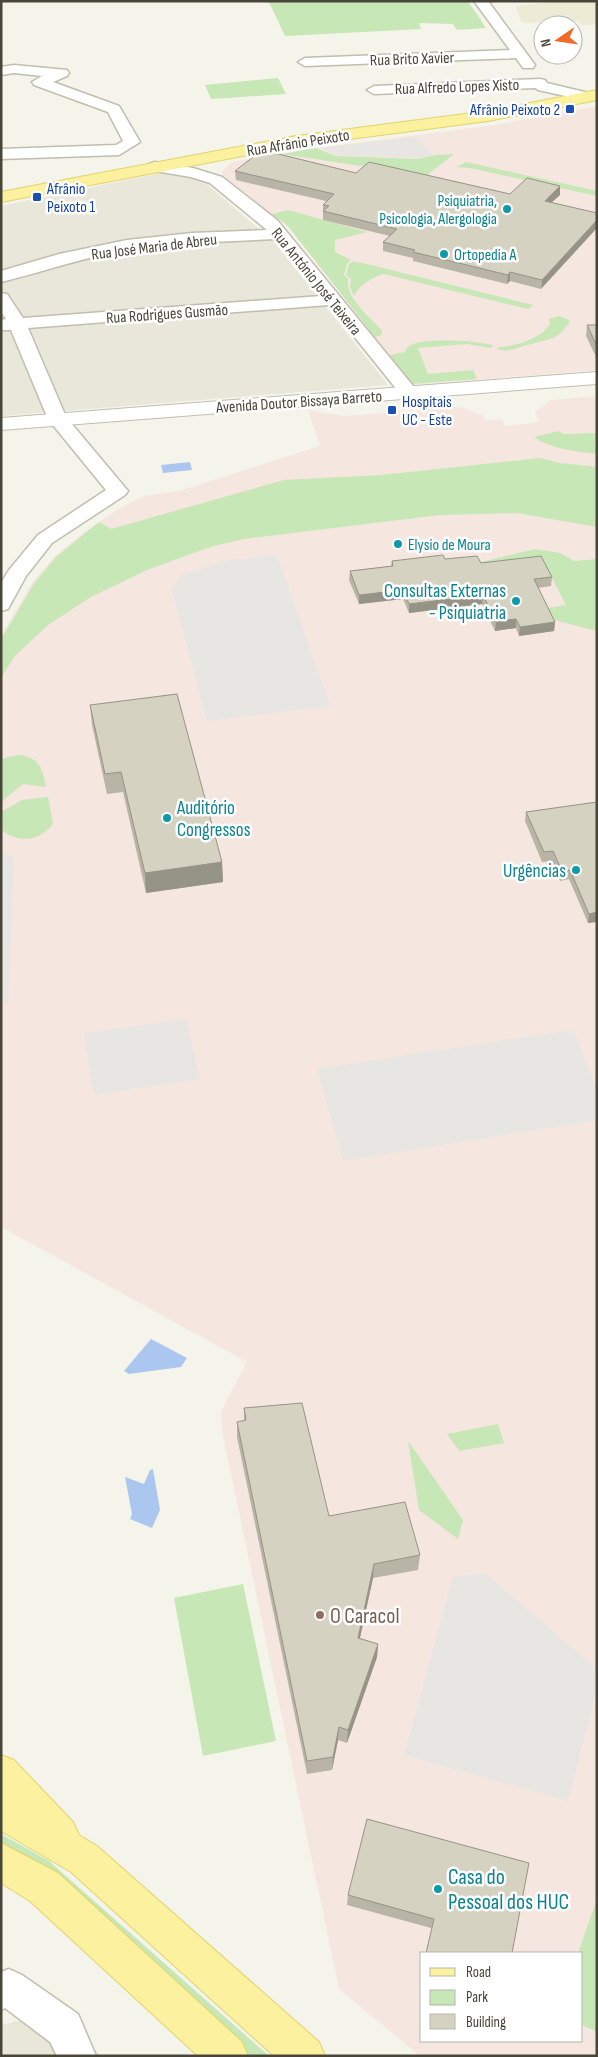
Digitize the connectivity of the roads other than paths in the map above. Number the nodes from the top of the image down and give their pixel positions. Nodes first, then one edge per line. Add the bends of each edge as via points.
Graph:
1 (481, 1) edge
2 (520, 54) junction
3 (305, 62) dead end
4 (1, 71) edge
5 (542, 85) junction
6 (374, 90) dead end
7 (592, 96) edge
8 (549, 105) junction
9 (229, 153) junction
10 (1, 154) edge
11 (155, 167) junction
12 (216, 180) junction
13 (1, 197) edge
14 (280, 234) junction
15 (1, 277) edge
16 (1, 298) edge
17 (332, 300) junction
18 (9, 324) edge
19 (597, 378) edge
20 (409, 392) junction
21 (57, 419) junction
22 (1, 424) edge
23 (1, 605) edge
24 (1, 1773) edge
25 (1, 1810) edge
26 (84, 1859) junction
27 (1, 1862) edge
28 (1, 1990) edge
29 (77, 2056) edge
30 (228, 2056) edge
31 (305, 2056) edge

1 - 2 street
2 - 3 street, Rua Brito Xavier
2 - 5 street
4 - 10 street via 62,73 40,82 114,109 132,142 119,150
5 - 6 street, Rua Alfredo Lopes Xisto
5 - 7 street, Rua Alfredo Lopes Xisto
5 - 8 street
7 - 8 main road, Rua Afrânio Peixoto
8 - 9 main road, Rua Afrânio Peixoto via 488,116 296,140
9 - 11 main road, Rua Afrânio Peixoto
9 - 12 street via 215,167
11 - 12 street, Rua António José Teixeira
11 - 13 main road, Rua Afrânio Peixoto
12 - 14 street, Rua António José Teixeira
14 - 15 street, Rua José Maria de Abreu via 177,240 106,249
14 - 17 street, Rua António José Teixeira
16 - 18 street
17 - 18 street, Rua Rodrigues Gusmão
17 - 20 street, Rua António José Teixeira
18 - 21 street
19 - 20 street, Avenida Doutor Bissaya Barreto
20 - 21 street, Avenida Doutor Bissaya Barreto
21 - 22 street, Avenida Doutor Bissaya Barreto
21 - 23 street via 118,491 45,539 16,574
24 - 26 main road
25 - 26 main road
26 - 31 main road
27 - 30 main road via 44,1887
28 - 29 street via 10,1988 64,2028

